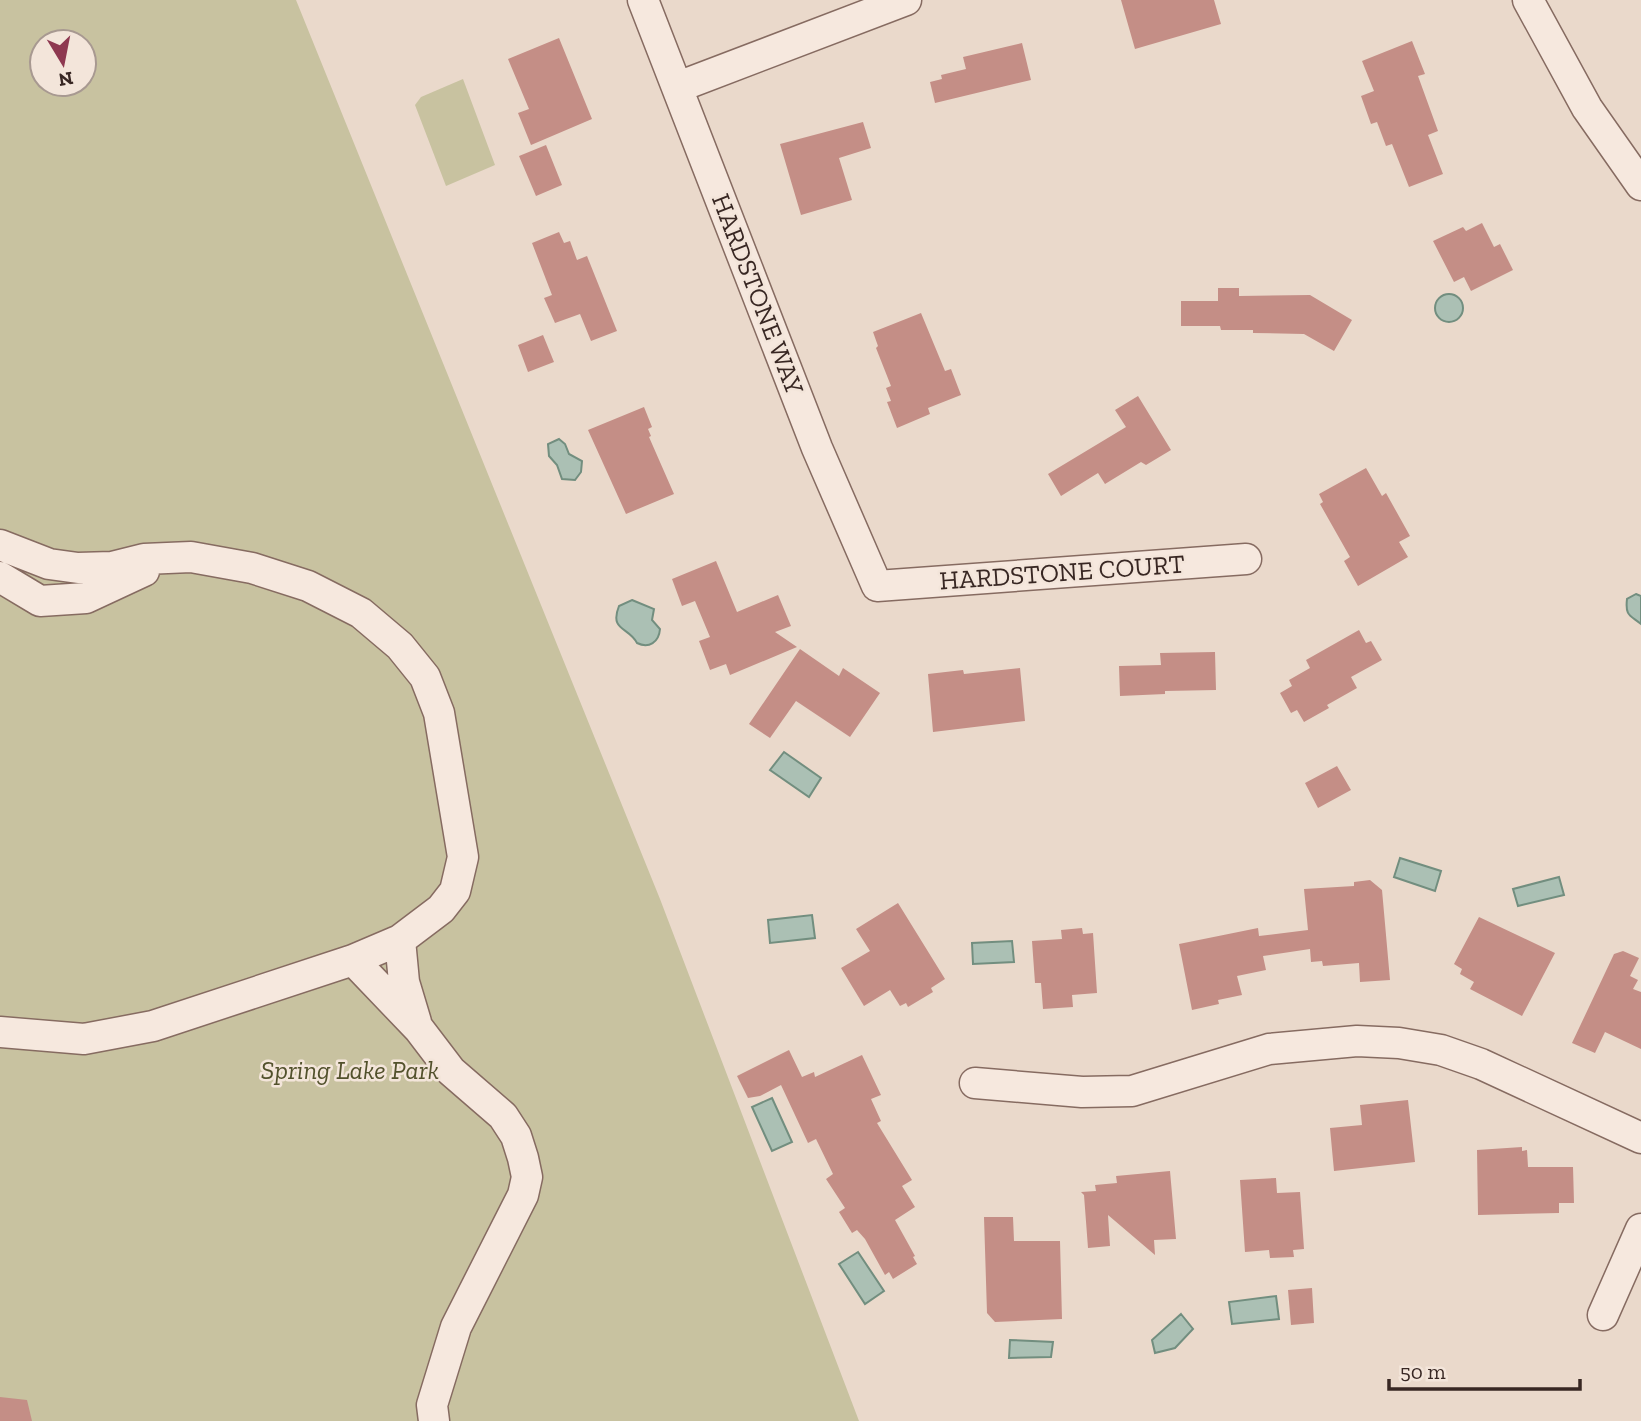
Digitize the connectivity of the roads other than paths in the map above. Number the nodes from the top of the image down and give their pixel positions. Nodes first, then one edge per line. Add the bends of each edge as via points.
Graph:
1 (643, 0) edge
2 (906, 0) edge
3 (1528, 0) edge
4 (678, 87) junction
5 (1641, 185) edge
6 (0, 545) edge
7 (191, 557) junction
8 (1246, 559) dead end
9 (0, 577) edge
10 (877, 586) joint
11 (400, 940) junction
12 (353, 960) junction
13 (419, 1029) junction
14 (0, 1032) edge
15 (975, 1083) dead end
16 (1641, 1138) edge
17 (1641, 1229) edge
18 (1603, 1315) dead end
19 (434, 1421) edge

1 - 4 street, HARDSTONE WAY
2 - 4 street
3 - 5 street via 1587,108
4 - 10 street, HARDSTONE WAY via 817,448
6 - 7 street via 49,564 78,568
7 - 9 street via 136,574 86,598 40,601
7 - 11 street via 253,568 318,591 361,613 400,646 425,677 439,713 463,857 455,891 441,909
8 - 10 street, HARDSTONE COURT
11 - 12 street
11 - 13 street via 404,982
12 - 13 street
12 - 14 street via 153,1026 84,1039
13 - 19 street via 451,1071 503,1116 516,1136 527,1177 523,1195 456,1327 432,1405
15 - 16 street via 1082,1092 1132,1091 1269,1049 1357,1041 1399,1043 1441,1050 1481,1064
17 - 18 street

